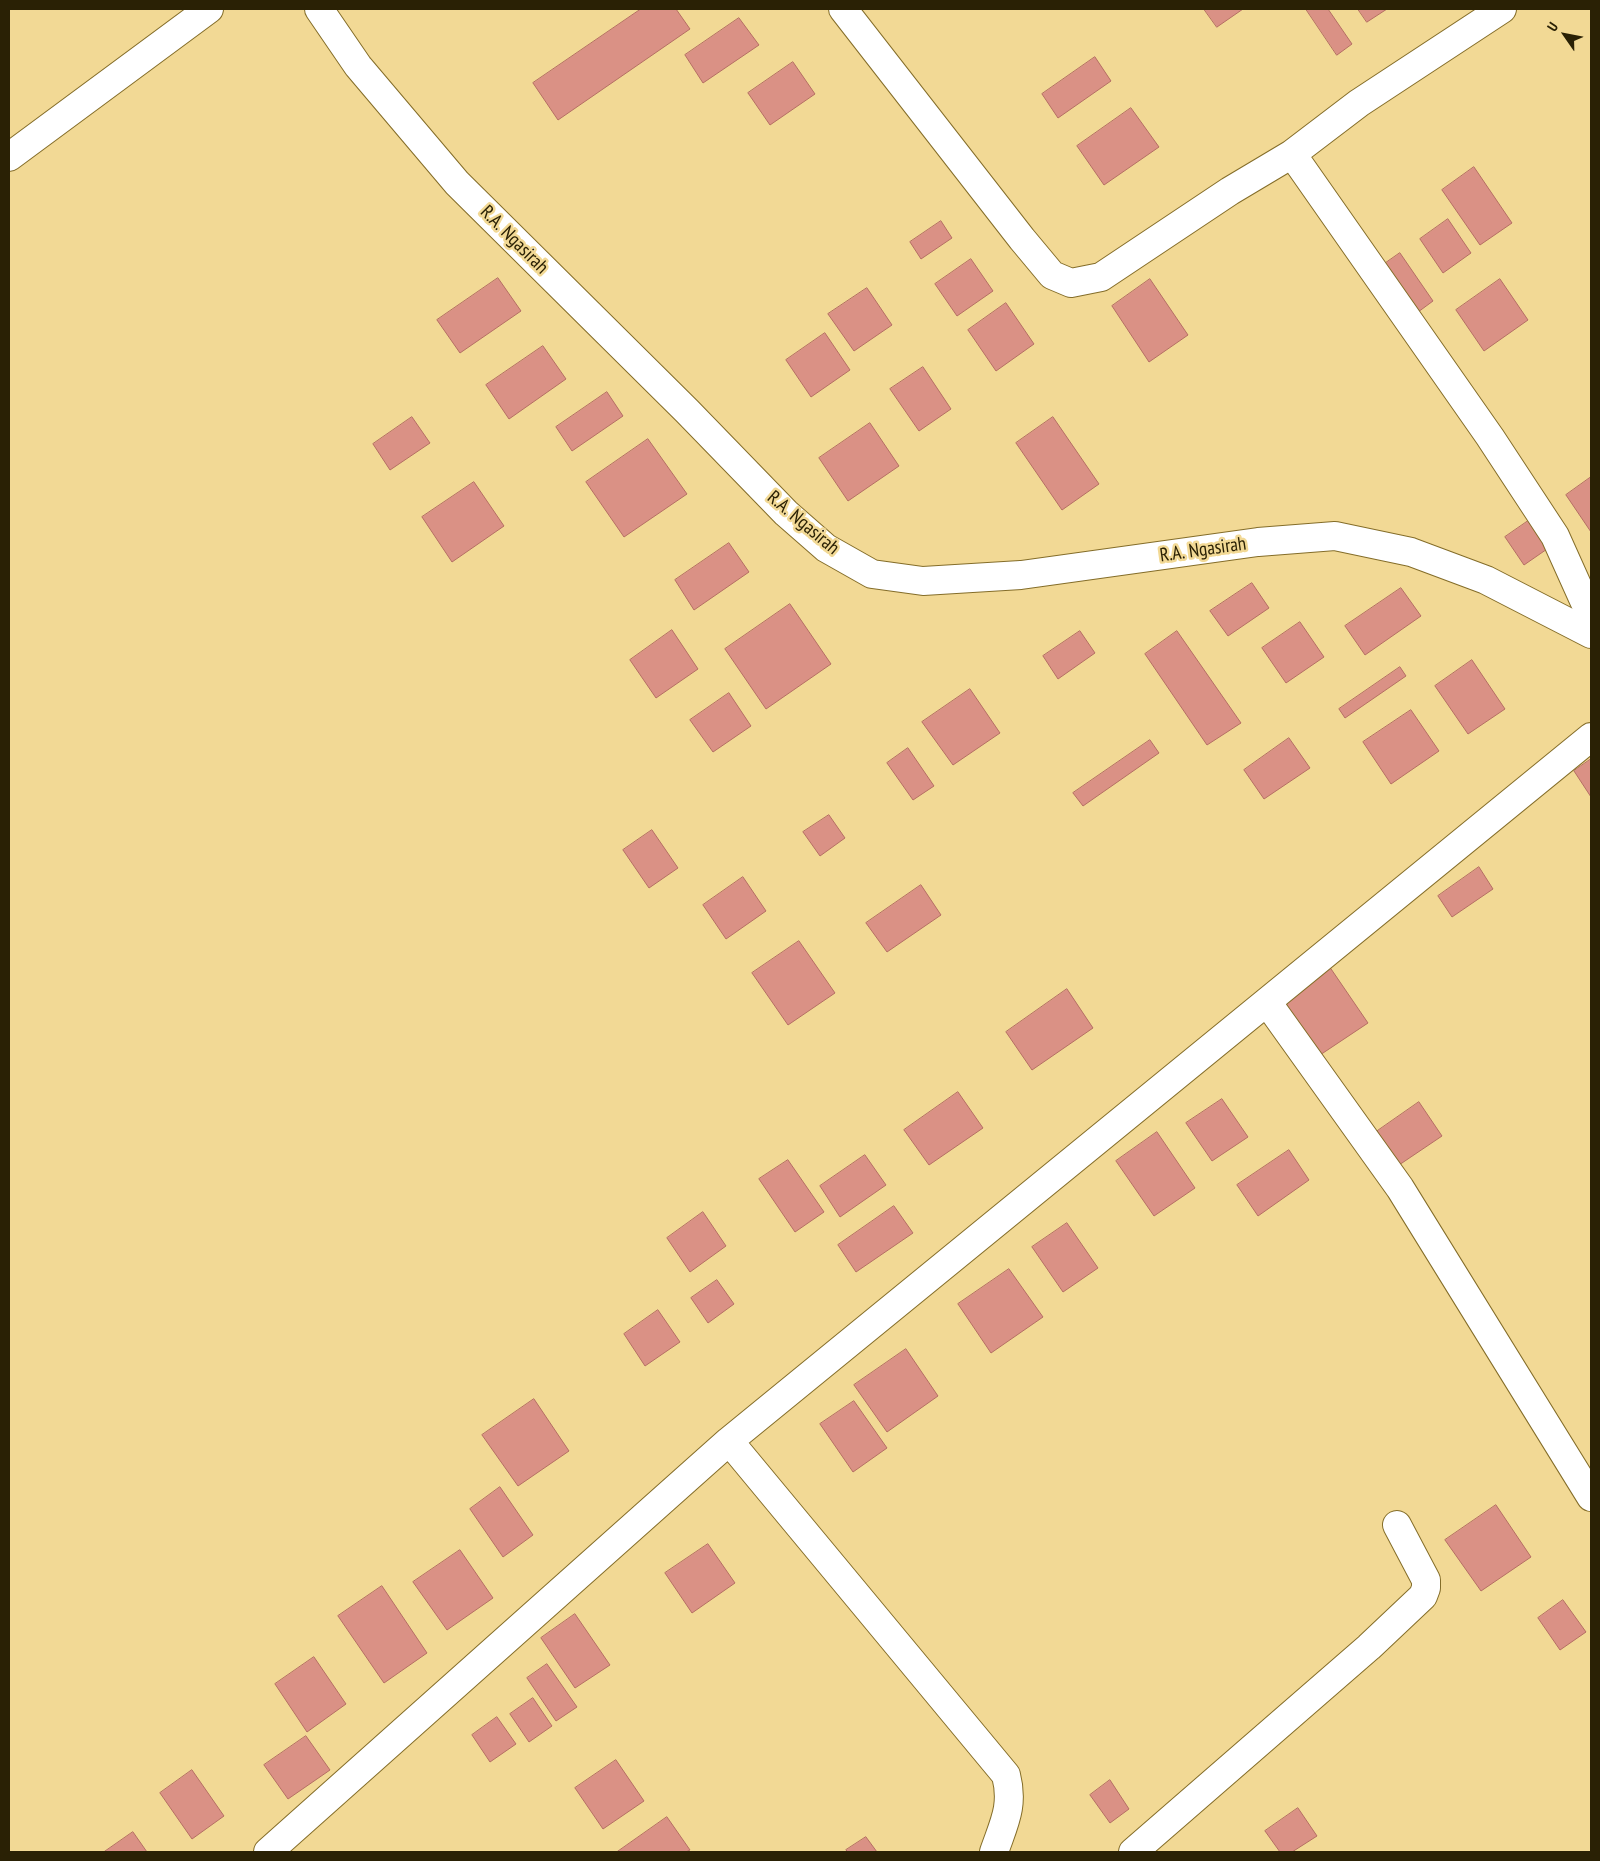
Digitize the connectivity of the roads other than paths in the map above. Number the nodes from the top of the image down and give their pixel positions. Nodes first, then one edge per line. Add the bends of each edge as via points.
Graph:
1 (208, 9) edge
2 (319, 9) edge
3 (843, 9) edge
4 (1502, 9) edge
5 (1292, 154) junction
6 (9, 156) edge
7 (1591, 616) edge
8 (1591, 634) edge
9 (1591, 737) edge
10 (1267, 1002) junction
11 (729, 1441) junction
12 (1591, 1497) edge
13 (1397, 1525) dead end
14 (268, 1852) edge
15 (994, 1852) edge
16 (1133, 1852) edge

1 - 6 street
2 - 8 street, R.A. Ngasirah via 358,66 457,182 786,513 826,548 872,574 923,581 1021,575 1258,542 1335,536 1411,552 1486,580
3 - 5 street via 1052,275 1071,282 1101,277
4 - 5 street via 1360,103
5 - 7 street via 1490,437 1555,536
9 - 10 street
10 - 11 street
10 - 12 street via 1405,1196
11 - 14 street
11 - 15 street via 1006,1775 1011,1793
13 - 16 street via 1426,1580 1422,1596 1369,1647

